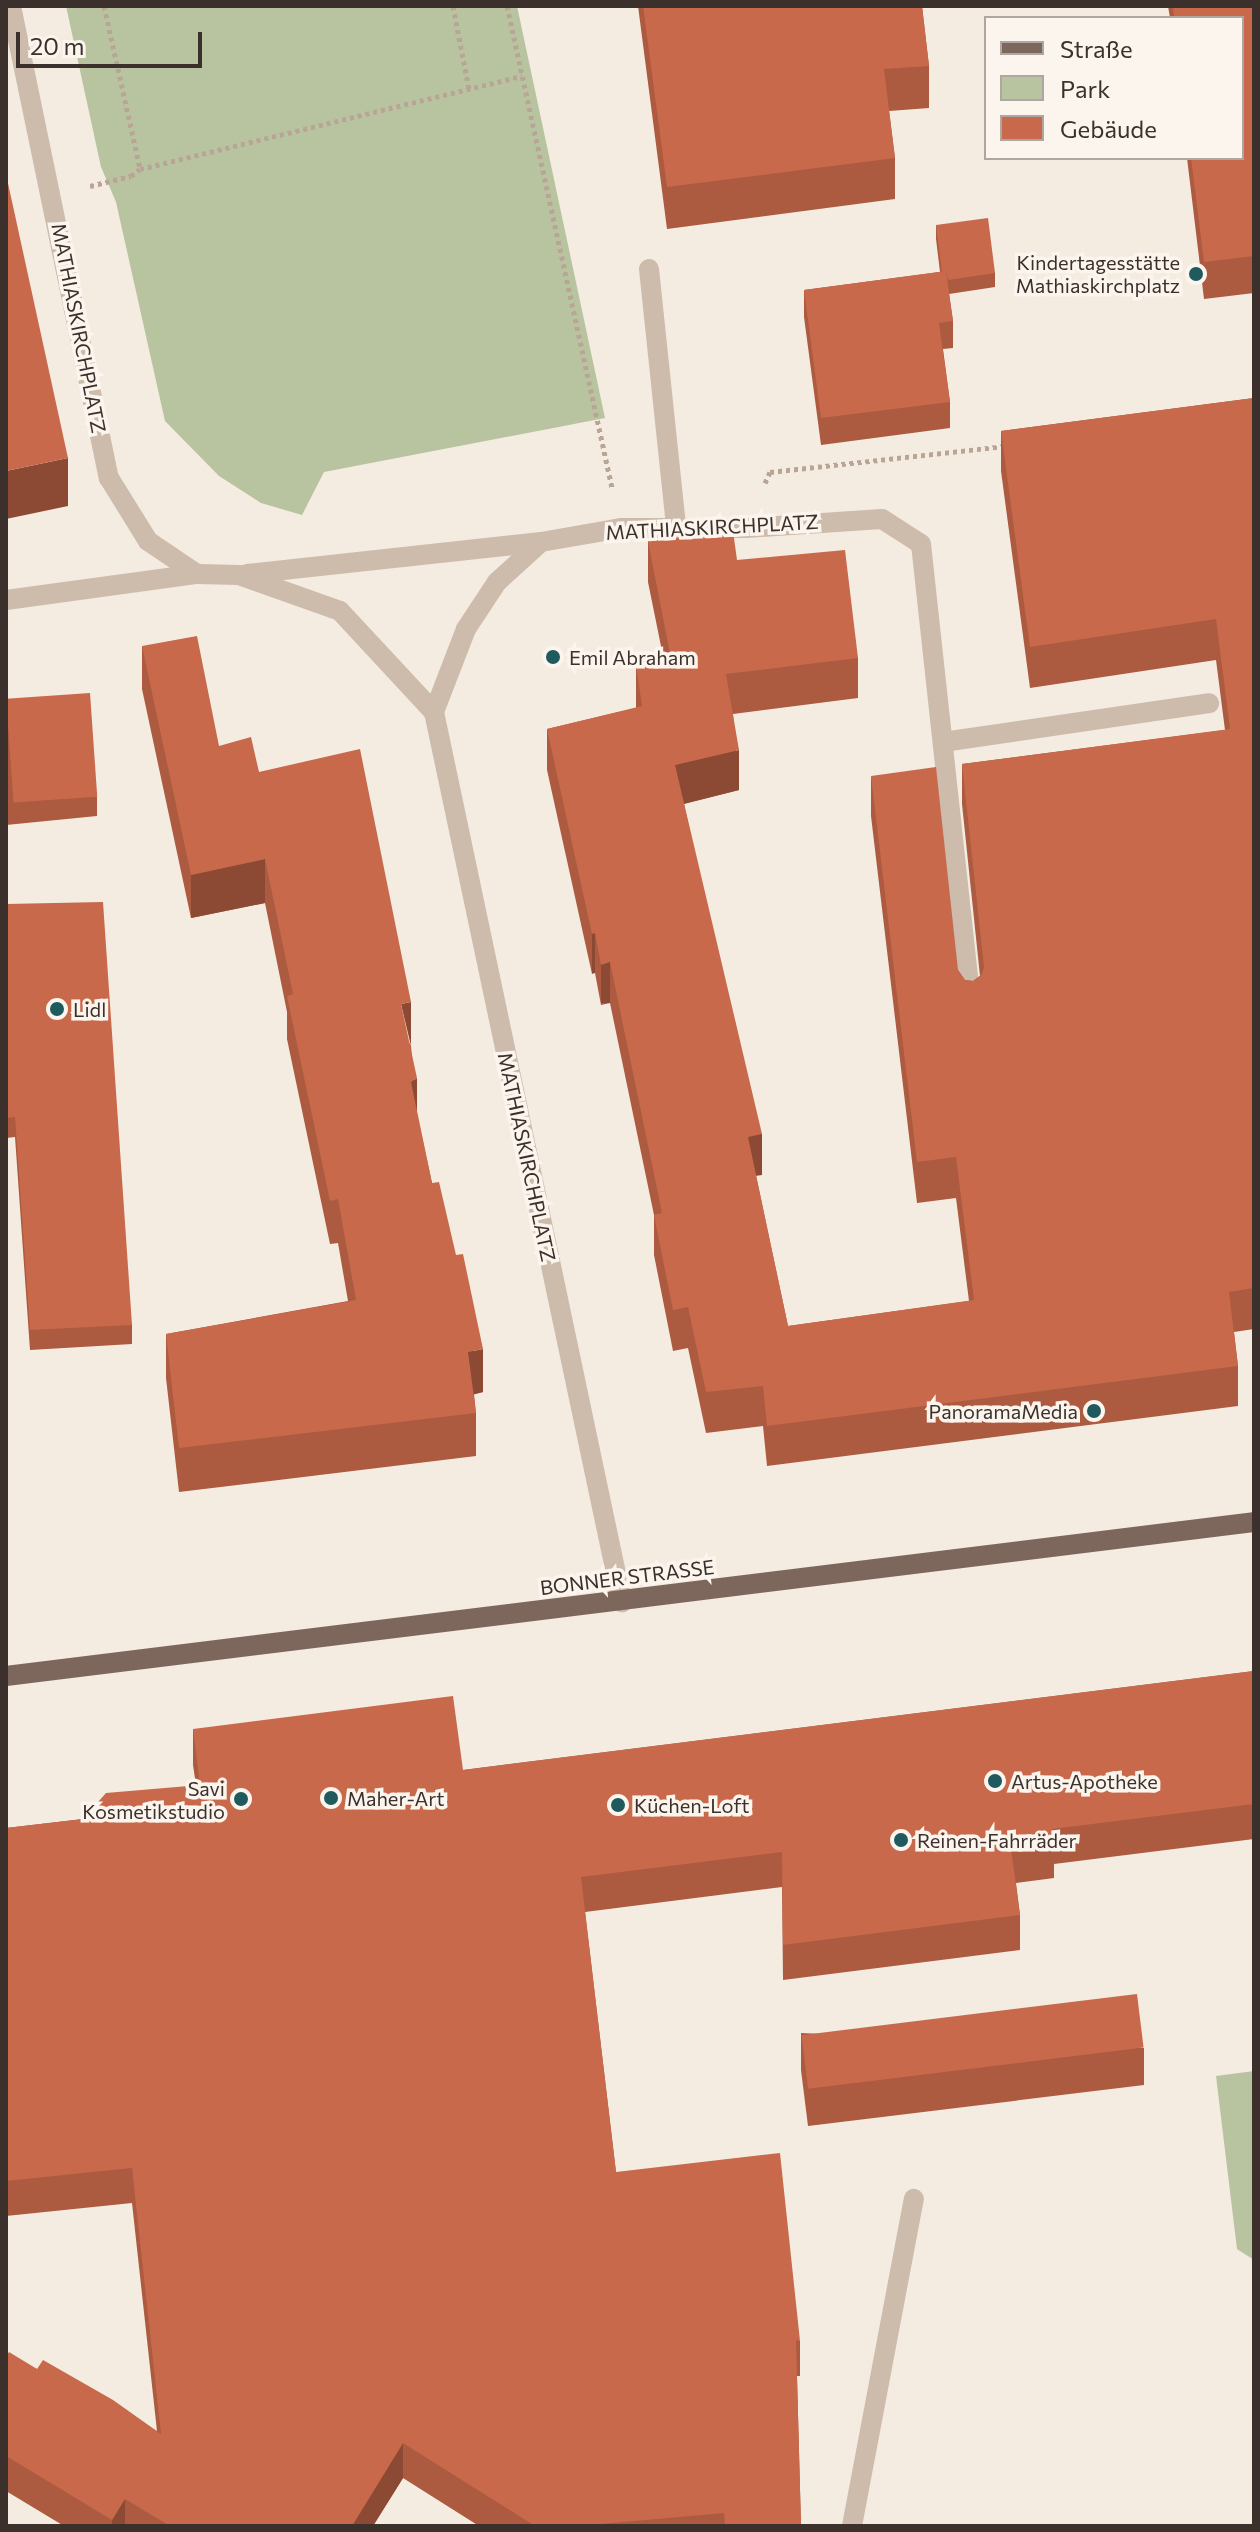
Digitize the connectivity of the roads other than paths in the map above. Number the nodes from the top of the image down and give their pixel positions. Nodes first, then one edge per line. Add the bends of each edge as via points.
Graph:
1 (11, 6) edge
2 (649, 269) dead end
3 (676, 526) junction
4 (541, 542) junction
5 (197, 574) junction
6 (239, 575) junction
7 (6, 600) edge
8 (1209, 703) dead end
9 (434, 712) junction
10 (943, 742) junction
11 (971, 1009) edge
12 (1254, 1522) edge
13 (622, 1602) junction
14 (6, 1676) edge
15 (914, 2199) dead end
16 (852, 2526) edge

1 - 5 street, MATHIASKIRCHPLATZ via 109,478 148,541
2 - 3 street
3 - 4 street, MATHIASKIRCHPLATZ via 621,528
3 - 10 street, MATHIASKIRCHPLATZ via 746,528 882,519 921,544
4 - 6 street, MATHIASKIRCHPLATZ
4 - 9 street via 497,582 466,629
5 - 6 street, MATHIASKIRCHPLATZ
5 - 7 street
6 - 9 street, MATHIASKIRCHPLATZ via 340,611
8 - 10 street
9 - 13 street, MATHIASKIRCHPLATZ
10 - 11 street
12 - 13 main road, BONNER STRASSE
13 - 14 main road, BONNER STRASSE
15 - 16 street

